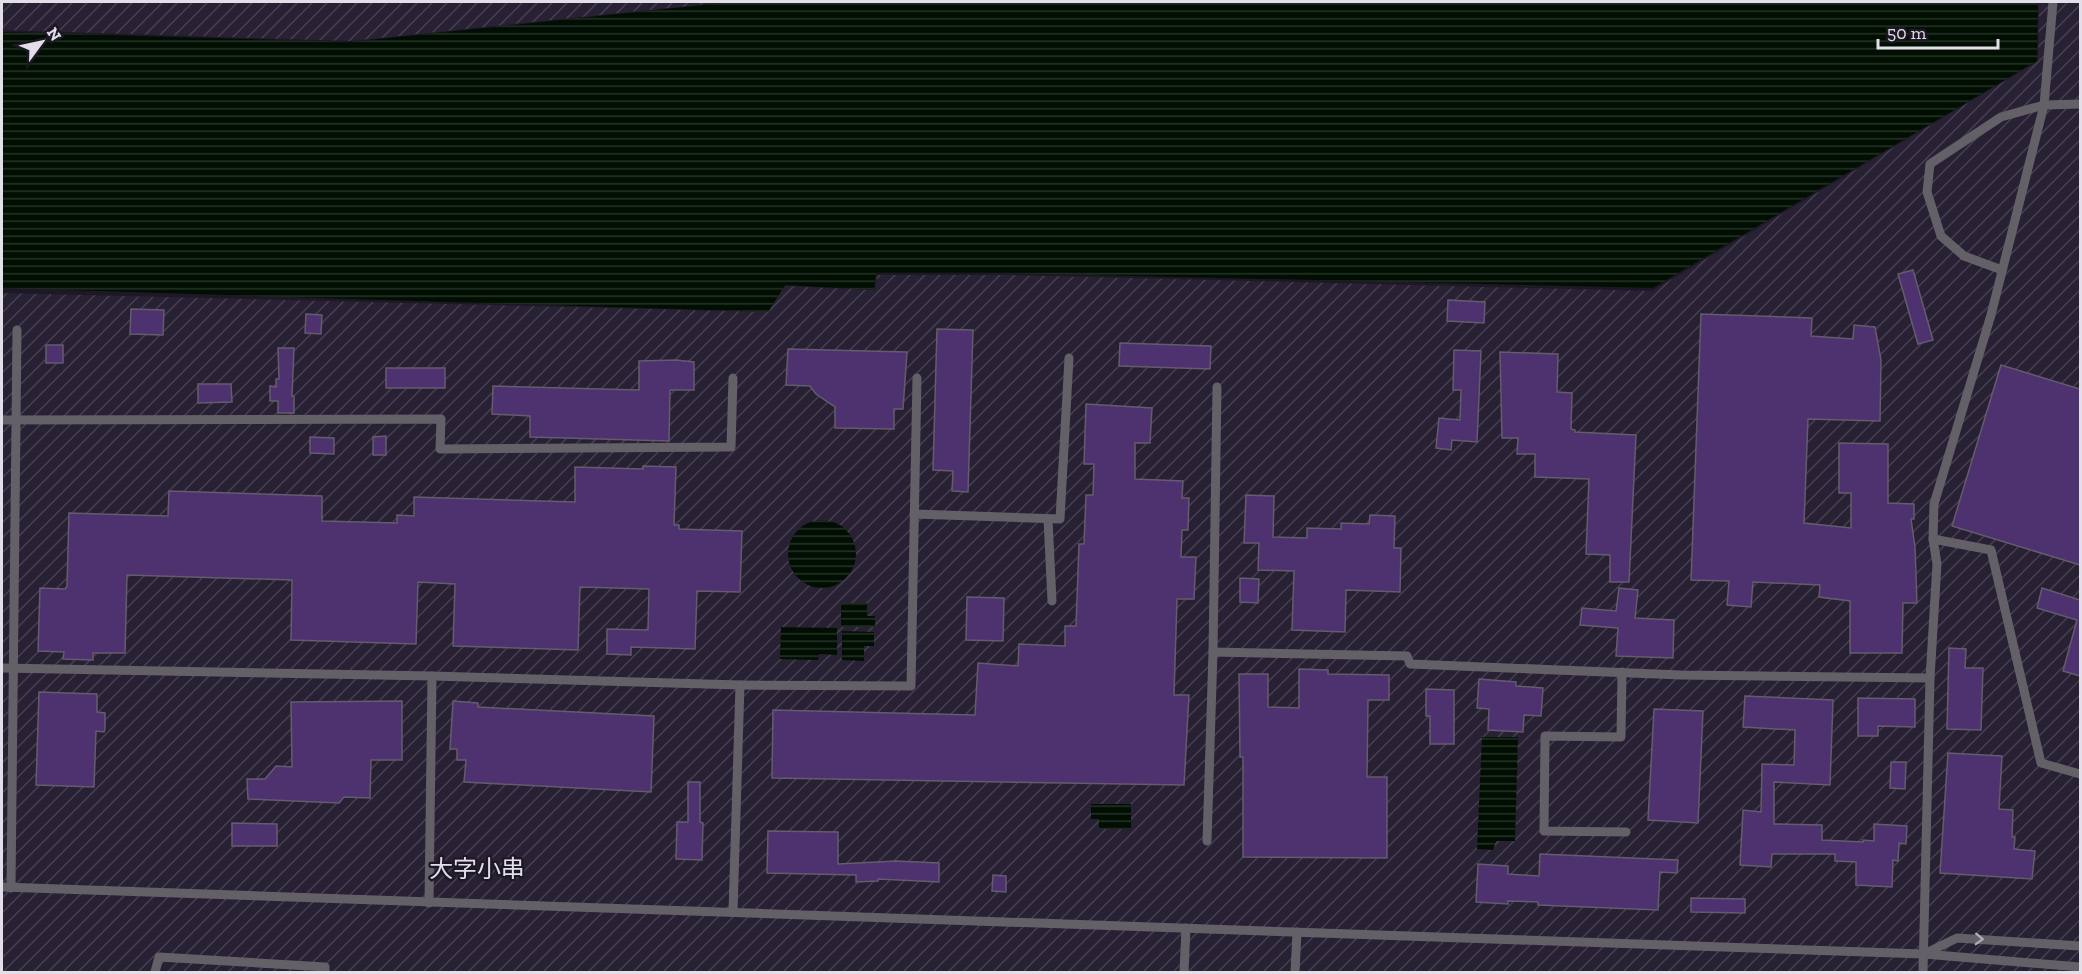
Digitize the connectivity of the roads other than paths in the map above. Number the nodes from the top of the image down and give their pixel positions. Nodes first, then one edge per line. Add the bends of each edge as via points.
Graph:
1 (2053, 2) edge
2 (2080, 104) edge
3 (2044, 105) junction
4 (2002, 270) junction
5 (17, 330) dead end
6 (1069, 358) dead end
7 (732, 378) dead end
8 (917, 378) dead end
9 (1217, 387) dead end
10 (2, 420) edge
11 (15, 421) junction
12 (914, 514) junction
13 (1048, 519) junction
14 (1934, 539) junction
15 (1052, 601) dead end
16 (1213, 652) junction
17 (2, 668) edge
18 (14, 669) junction
19 (1622, 672) junction
20 (432, 676) junction
21 (1930, 678) junction
22 (740, 685) junction
23 (2080, 774) edge
24 (1626, 832) dead end
25 (1207, 841) dead end
26 (6, 888) edge
27 (429, 903) junction
28 (733, 912) junction
29 (1186, 928) junction
30 (1297, 932) junction
31 (2080, 946) edge
32 (1924, 954) junction
33 (2080, 967) edge
34 (155, 972) edge
35 (325, 972) edge
36 (1184, 972) edge
37 (1295, 972) edge
38 (1923, 972) edge

1 - 3 lane
2 - 3 lane
3 - 4 lane
3 - 4 lane via 2001,117 1930,164 1927,192 1941,236 1964,256
4 - 14 lane via 1934,504
5 - 11 lane
6 - 13 lane via 1060,519
7 - 11 lane via 731,447 441,449 441,419
8 - 12 lane
9 - 16 lane
10 - 11 lane
11 - 18 lane
12 - 13 lane
12 - 22 lane via 911,686
13 - 15 lane
14 - 21 lane via 1937,564
14 - 23 lane via 1991,550 2041,763
16 - 19 lane via 1407,656 1410,664
16 - 25 lane
17 - 18 lane
18 - 20 lane
18 - 26 lane
19 - 21 lane
19 - 24 lane via 1621,737 1545,736 1545,831
20 - 22 lane
20 - 27 lane
21 - 32 lane
22 - 28 lane
26 - 27 lane
27 - 28 lane
28 - 29 lane
29 - 30 lane
29 - 36 lane
30 - 32 lane
30 - 37 lane
32 -> 31 lane via 1957,938
32 - 33 lane
32 - 38 lane
34 - 35 lane via 159,957 325,967

